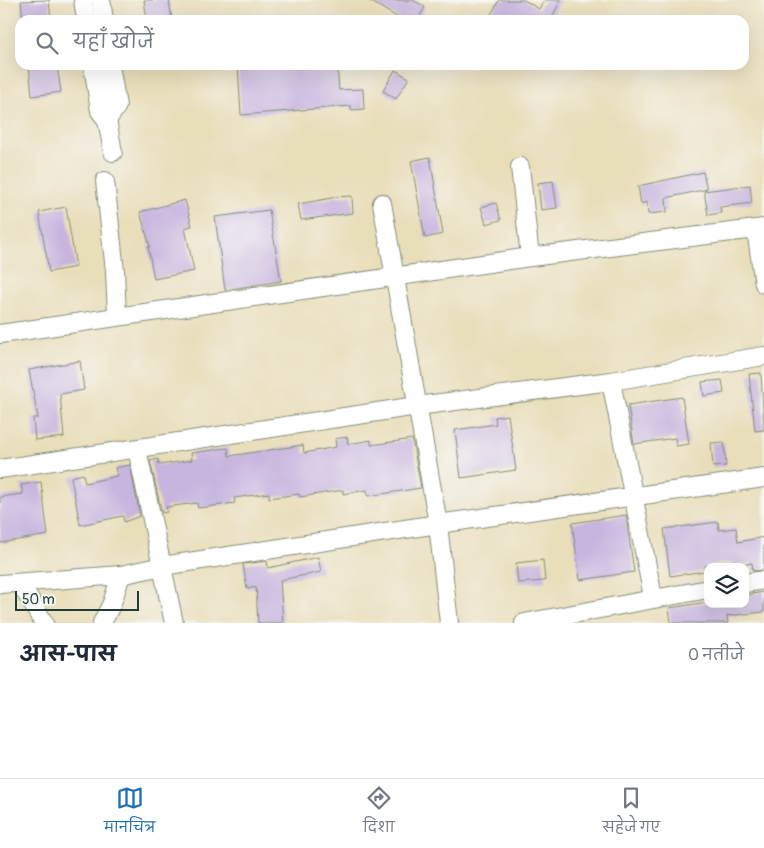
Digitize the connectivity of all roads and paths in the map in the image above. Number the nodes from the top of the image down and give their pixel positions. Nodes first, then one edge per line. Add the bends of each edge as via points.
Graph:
1 (83, 0) edge
2 (101, 0) edge
3 (85, 15) edge
4 (103, 15) edge
5 (94, 70) edge
6 (111, 70) edge
7 (107, 120) junction
8 (113, 152) dead end
9 (520, 167) dead end
10 (105, 181) dead end
11 (382, 203) dead end
12 (760, 229) edge
13 (530, 257) junction
14 (395, 278) junction
15 (764, 284) edge
16 (117, 316) junction
17 (0, 334) edge
18 (764, 356) edge
19 (611, 382) junction
20 (417, 406) junction
21 (137, 449) junction
22 (0, 469) edge
23 (764, 478) edge
24 (632, 496) junction
25 (438, 524) junction
26 (162, 566) junction
27 (121, 575) junction
28 (764, 580) edge
29 (749, 582) edge
30 (20, 583) junction
31 (0, 584) edge
32 (704, 590) edge
33 (653, 597) junction
34 (614, 615) edge
35 (44, 623) edge
36 (102, 623) edge
37 (174, 623) edge
38 (449, 623) edge
39 (524, 623) edge

1 - 3 street
2 - 4 street
5 - 7 street via 100,111
6 - 7 street via 116,106
7 - 8 street
9 - 13 street
10 - 16 street
11 - 14 street
12 - 13 street
12 - 15 street
13 - 14 street
14 - 16 street
14 - 20 street
16 - 17 street
18 - 19 street
19 - 20 street
19 - 24 street
20 - 21 street
20 - 25 street
21 - 22 street
21 - 26 street
23 - 24 street
24 - 25 street
24 - 33 street
25 - 26 street
25 - 38 street
26 - 27 street
26 - 37 street
27 - 30 street
27 - 36 street
28 - 29 street
30 - 31 street
30 - 35 street
32 - 33 street
33 - 34 street
34 - 39 street

